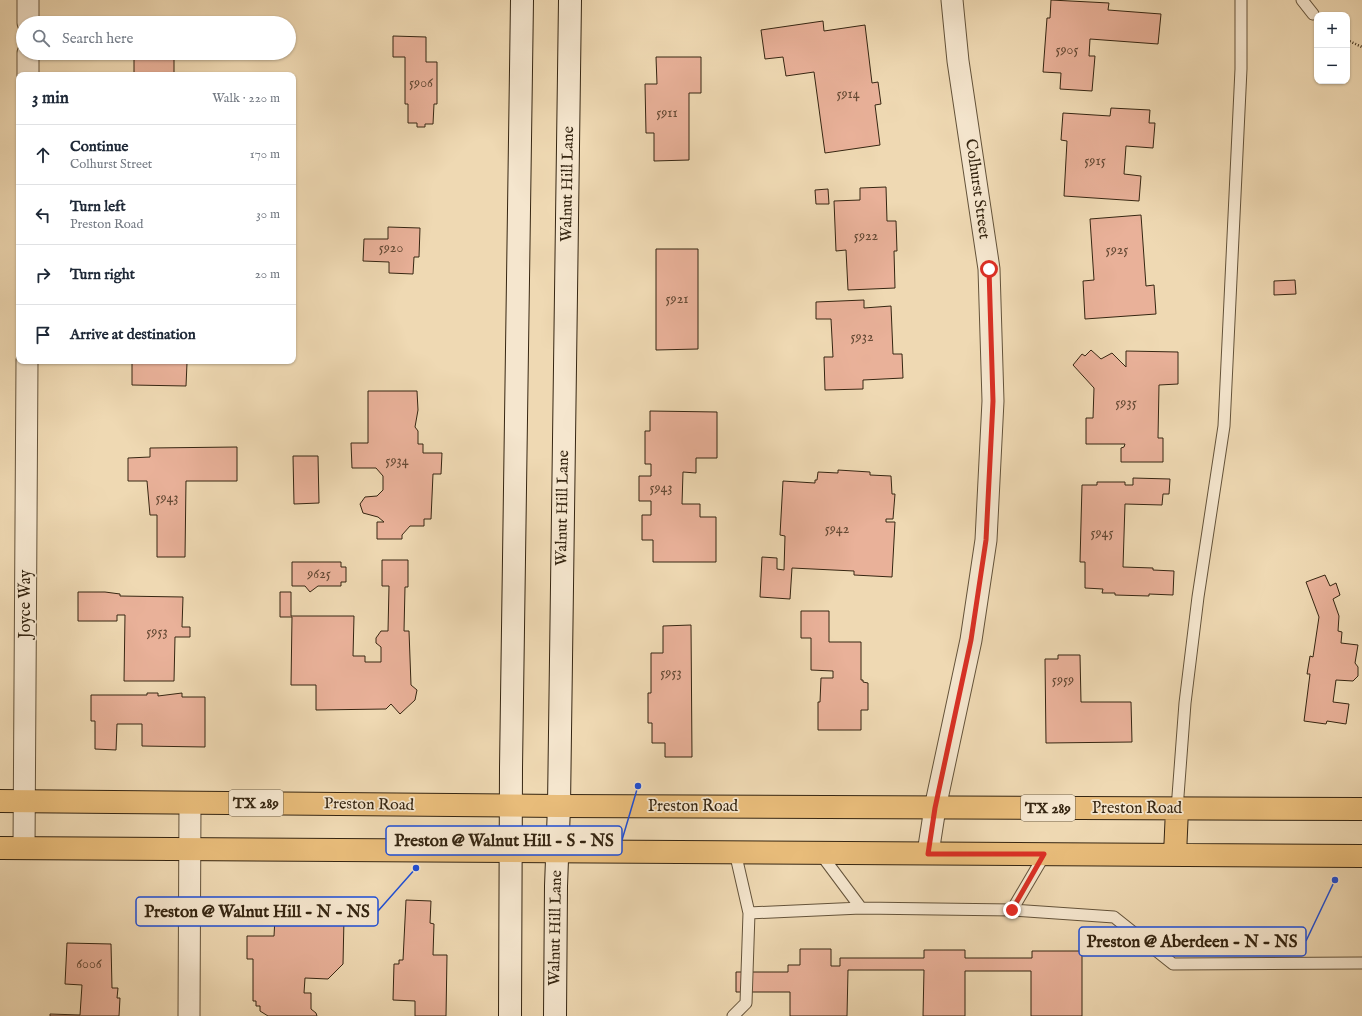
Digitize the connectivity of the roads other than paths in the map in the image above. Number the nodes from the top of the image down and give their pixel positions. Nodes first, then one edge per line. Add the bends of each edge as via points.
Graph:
1 (28, 0) edge
2 (522, 0) edge
3 (570, 0) edge
4 (952, 0) edge
5 (1241, 0) edge
6 (1302, 0) edge
7 (1313, 14) dead end
8 (28, 16) edge
9 (28, 60) edge
10 (28, 72) edge
11 (27, 364) edge
12 (0, 801) edge
13 (25, 801) junction
14 (190, 803) junction
15 (511, 806) junction
16 (559, 806) junction
17 (935, 808) junction
18 (1177, 809) junction
19 (1362, 809) edge
20 (0, 848) edge
21 (24, 848) junction
22 (190, 849) junction
23 (511, 851) junction
24 (558, 851) junction
25 (735, 852) junction
26 (820, 853) junction
27 (928, 854) junction
28 (1044, 854) junction
29 (1175, 855) junction
30 (1362, 856) edge
31 (862, 908) junction
32 (1012, 910) junction
33 (749, 913) junction
34 (1362, 963) edge
35 (189, 1016) edge
36 (510, 1016) edge
37 (555, 1016) edge
38 (733, 1016) edge

1 - 8 street
2 - 15 main road
3 - 16 main road, Walnut Hill Lane
4 - 17 street, Colhurst Street via 958,61 989,269 993,401 986,540 971,640
5 - 18 lane via 1241,77 1224,426 1184,703
6 - 7 lane
9 - 10 street
11 - 13 street, Joyce Way
12 - 13 main road, Preston Road / TX 289
13 - 14 main road, Preston Road / TX 289
13 - 21 street, Joyce Way
14 - 15 main road, Preston Road / TX 289
14 - 22 street
15 - 16 main road, Preston Road / TX 289
15 - 23 main road
16 - 17 main road, Preston Road / TX 289
16 - 24 main road, Walnut Hill Lane
17 - 18 main road, Preston Road / TX 289
17 - 27 street, Colhurst Street
18 - 19 main road, Preston Road / TX 289
18 - 29 main road
20 - 21 main road
21 - 22 main road
22 - 23 main road
22 - 35 street
23 - 24 main road
23 - 36 main road
24 - 25 main road
24 - 37 main road, Walnut Hill Lane
25 - 26 main road
25 - 33 lane
26 - 27 main road
26 - 31 lane
27 - 28 main road
28 - 29 main road
28 - 32 lane
29 - 30 main road
31 - 32 lane
31 - 33 lane
32 - 34 lane via 1114,917 1173,964
33 - 38 lane via 746,1003

